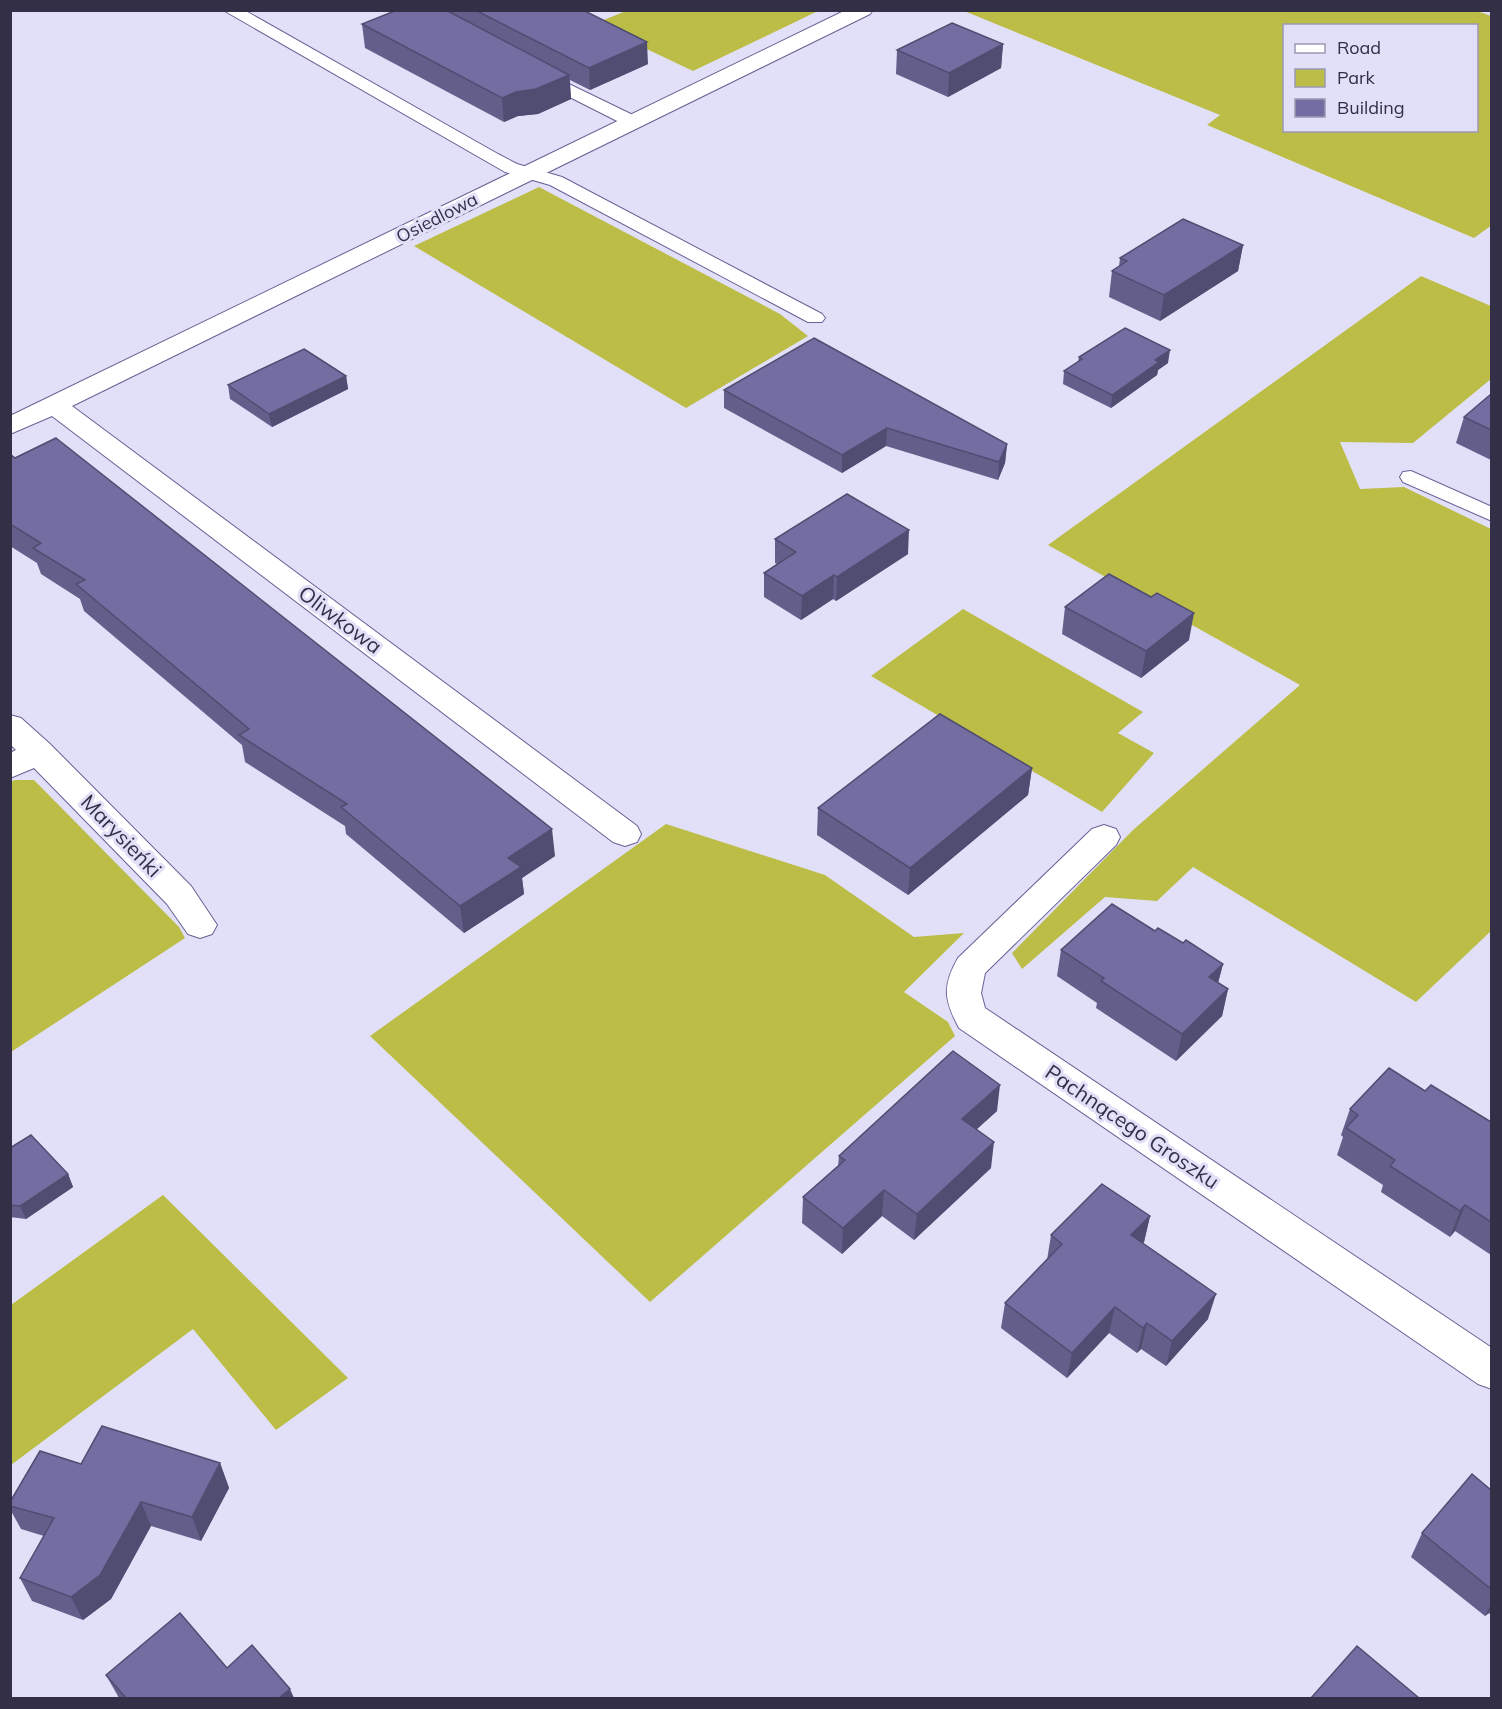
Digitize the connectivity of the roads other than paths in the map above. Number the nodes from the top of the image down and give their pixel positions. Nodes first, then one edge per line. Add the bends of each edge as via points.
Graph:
1 (231, 10) edge
2 (863, 10) edge
3 (527, 68) edge
4 (633, 122) junction
5 (528, 173) junction
6 (815, 318) dead end
7 (54, 405) junction
8 (10, 426) edge
9 (1411, 477) dead end
10 (1491, 515) edge
11 (10, 725) edge
12 (39, 752) junction
13 (10, 768) edge
14 (625, 834) dead end
15 (1104, 837) dead end
16 (200, 924) dead end
17 (1491, 1371) edge

1 - 5 lane via 492,158
2 - 4 street, Osiedlowa
3 - 4 lane
4 - 5 street, Osiedlowa
5 - 6 lane via 556,181
5 - 7 street, Osiedlowa
7 - 8 street, Osiedlowa
7 - 14 street, Oliwkowa
9 - 10 lane
11 - 12 street, Marysieńki
12 - 13 street
12 - 16 street, Marysieńki via 179,895
15 - 17 street, Pachnącego Groszku via 970,967 963,1003 972,1018

